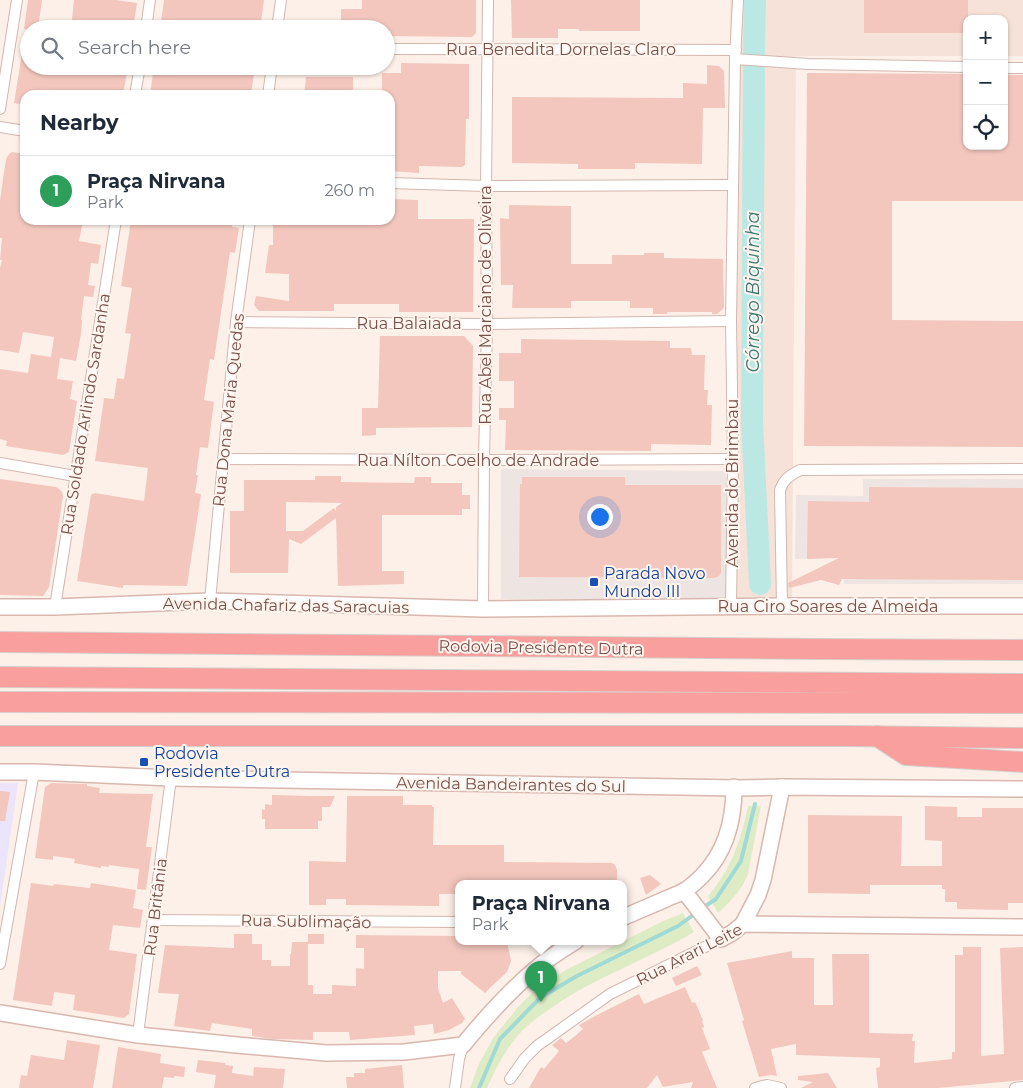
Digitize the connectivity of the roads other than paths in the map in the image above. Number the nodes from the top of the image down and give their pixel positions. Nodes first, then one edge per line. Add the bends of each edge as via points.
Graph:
1 (17, 0) edge
2 (150, 0) edge
3 (281, 0) edge
4 (488, 0) edge
5 (738, 0) edge
6 (147, 20) edge
7 (278, 20) edge
8 (395, 49) edge
9 (487, 49) junction
10 (736, 54) junction
11 (963, 67) edge
12 (1008, 68) edge
13 (1023, 68) edge
14 (139, 75) edge
15 (271, 75) edge
16 (137, 90) edge
17 (269, 90) edge
18 (0, 110) edge
19 (0, 128) edge
20 (20, 130) edge
21 (395, 183) edge
22 (734, 185) junction
23 (486, 186) junction
24 (115, 225) edge
25 (249, 225) edge
26 (731, 321) junction
27 (236, 322) junction
28 (486, 324) junction
29 (223, 459) junction
30 (733, 459) junction
31 (484, 460) junction
32 (0, 464) edge
33 (1023, 469) edge
34 (75, 476) junction
35 (210, 601) junction
36 (731, 606) junction
37 (782, 606) junction
38 (1023, 606) edge
39 (0, 607) edge
40 (56, 607) junction
41 (483, 609) junction
42 (0, 642) edge
43 (1023, 650) edge
44 (0, 677) edge
45 (1023, 684) edge
46 (0, 702) edge
47 (1023, 703) edge
48 (0, 736) edge
49 (878, 736) junction
50 (1023, 738) edge
51 (1023, 762) edge
52 (0, 772) edge
53 (34, 772) junction
54 (171, 778) junction
55 (782, 786) junction
56 (734, 787) junction
57 (1023, 789) edge
58 (688, 896) junction
59 (627, 916) edge
60 (153, 920) junction
61 (455, 922) edge
62 (743, 924) junction
63 (1023, 927) edge
64 (721, 939) junction
65 (570, 945) edge
66 (0, 964) edge
67 (0, 1013) edge
68 (138, 1035) junction
69 (464, 1045) junction
70 (510, 1079) dead end
71 (1023, 1087) edge
72 (455, 1088) edge
73 (755, 1088) edge
74 (781, 1088) edge
75 (1015, 1088) edge

1 - 18 street
2 - 6 street
3 - 7 street
4 - 9 street, Rua Abel Marciano de Oliveira
5 - 10 street, Avenida do Birimbau
8 - 9 street, Rua Benedita Dornelas Claro
9 - 10 street, Rua Benedita Dornelas Claro
9 - 23 street, Rua Abel Marciano de Oliveira
10 - 11 street, Rua Benedita Dornelas Claro via 752,60 808,64
10 - 22 street, Avenida do Birimbau
12 - 13 street
14 - 16 street
15 - 17 street
19 - 20 street
21 - 23 street
22 - 23 street
22 - 26 street, Avenida do Birimbau
23 - 28 street, Rua Abel Marciano de Oliveira
24 - 34 street, Rua Soldado Arlindo Sardanha
25 - 27 street, Rua Dona Maria Quedas
26 - 28 street, Rua Balaiada
26 - 30 street, Avenida do Birimbau
27 - 28 street, Rua Balaiada
27 - 29 street, Rua Dona Maria Quedas
28 - 31 street, Rua Abel Marciano de Oliveira
29 - 31 street, Rua Nílton Coelho de Andrade
29 - 35 street, Rua Dona Maria Quedas
30 - 31 street, Rua Nílton Coelho de Andrade
30 - 36 street, Avenida do Birimbau
31 - 41 street, Rua Abel Marciano de Oliveira
32 - 34 street
33 - 37 street via 800,470 790,475 780,490
34 - 40 street, Rua Soldado Arlindo Sardanha
35 - 40 street, Avenida Chafariz das Saracuias
35 - 41 street, Avenida Chafariz das Saracuias
36 - 37 street, Rua Ciro Soares de Almeida
36 - 41 street, Rua Ciro Soares de Almeida
37 - 38 street, Rua Ciro Soares de Almeida
39 - 40 street, Avenida Chafariz das Saracuias
42 - 43 highway, Rodovia Presidente Dutra
44 - 45 highway, Rodovia Presidente Dutra
46 - 47 highway
48 - 49 highway
49 - 50 highway
49 - 51 highway via 906,755
52 - 53 street, Avenida Bandeirantes do Sul
53 - 54 street, Avenida Bandeirantes do Sul
53 - 66 street
54 - 56 street, Avenida Bandeirantes do Sul
54 - 60 street, Rua Britânia
55 - 56 street, Avenida Bandeirantes do Sul
55 - 57 street, Avenida Bandeirantes do Sul
55 - 62 street via 763,880
56 - 58 street via 729,831 723,848
58 - 59 street
58 - 64 street
60 - 61 street, Rua Sublimação
60 - 68 street, Rua Britânia
62 - 63 street, Rua Arari Leite
62 - 64 street, Rua Arari Leite
64 - 70 street, Rua Arari Leite via 610,994 537,1046
65 - 69 street via 519,984
67 - 68 street
68 - 69 street via 326,1053 404,1052
69 - 72 street
71 - 75 street
73 - 74 street via 767,1085

